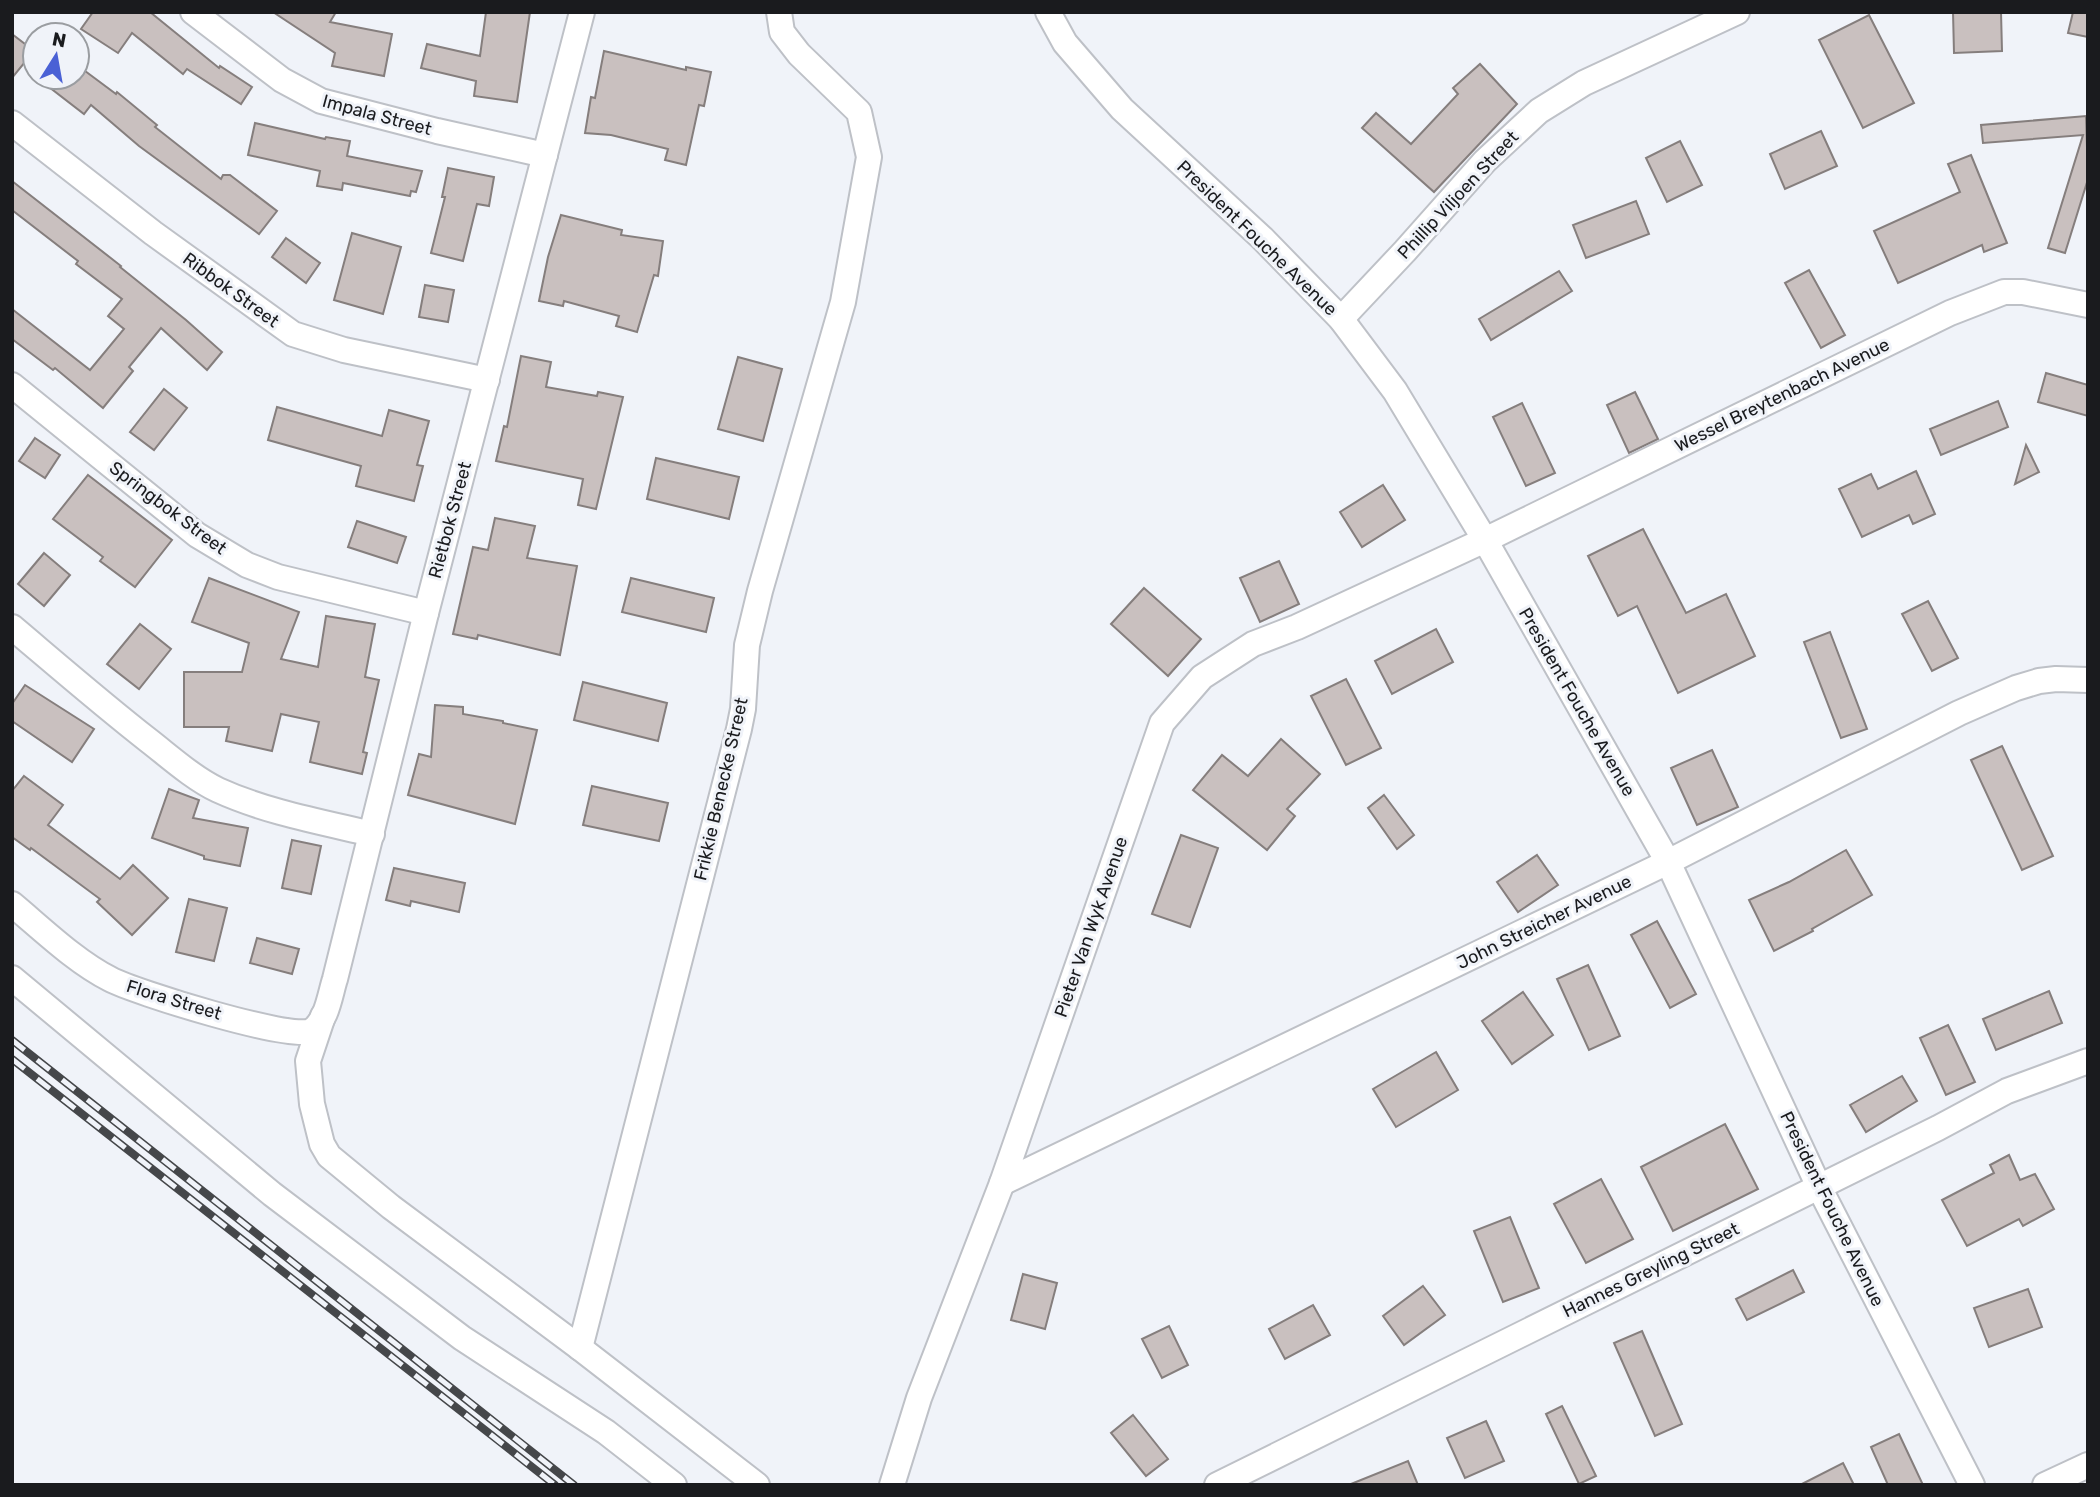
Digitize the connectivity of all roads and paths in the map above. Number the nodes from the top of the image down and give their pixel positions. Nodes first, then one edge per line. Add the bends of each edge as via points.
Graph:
1 (193, 12) edge
2 (582, 12) edge
3 (779, 12) edge
4 (1048, 12) edge
5 (1737, 12) edge
6 (12, 123) edge
7 (545, 155) junction
8 (2088, 305) edge
9 (1340, 319) junction
10 (487, 380) junction
11 (12, 385) edge
12 (1485, 540) junction
13 (426, 613) junction
14 (12, 626) edge
15 (2088, 680) edge
16 (372, 834) junction
17 (1668, 862) junction
18 (12, 904) edge
19 (12, 978) edge
20 (319, 1021) junction
21 (2088, 1060) edge
22 (1002, 1183) junction
23 (1819, 1187) junction
24 (580, 1348) junction
25 (2088, 1465) edge
26 (674, 1485) edge
27 (757, 1485) edge
28 (892, 1485) edge
29 (1217, 1485) edge
30 (1972, 1485) edge
31 (2045, 1485) edge

1 - 7 street, Impala Street via 282,80 321,102
2 - 7 street, Rietbok Street
3 - 24 street, Frikkie Benecke Street via 782,32 799,54 859,111 869,157 843,302 760,591 747,645 739,729
4 - 9 street, President Fouche Avenue via 1065,43 1122,109 1262,238
5 - 9 street, Phillip Viljoen Street via 1584,83 1539,111 1485,161
6 - 10 street, Ribbok Street via 293,334 344,350
7 - 10 street, Rietbok Street
8 - 12 street, Wessel Breytenbach Avenue via 2023,292 1987,298
9 - 12 street, President Fouche Avenue via 1395,391
10 - 13 street, Rietbok Street
11 - 13 street, Springbok Street via 197,535 247,565 278,577
12 - 17 street, President Fouche Avenue
12 - 22 street, Pieter Van Wyk Avenue via 1253,644 1202,677 1162,723
13 - 16 street, Rietbok Street
14 - 16 street via 172,760 215,788 292,815
15 - 17 street, John Streicher Avenue via 2056,678 2016,688
16 - 20 street, Rietbok Street via 335,979
17 - 22 street, John Streicher Avenue
17 - 23 street, President Fouche Avenue
18 - 20 street, Flora Street via 88,965 132,989 286,1031 311,1031
19 - 26 street via 272,1194 462,1338 606,1432
20 - 24 street, Rietbok Street via 308,1061 312,1104 329,1156
21 - 23 street, Hannes Greyling Street via 2007,1091
22 - 28 street, Pieter Van Wyk Avenue via 919,1398
23 - 29 street, Hannes Greyling Street
23 - 30 street, President Fouche Avenue
24 - 27 street, Rietbok Street
25 - 31 street

